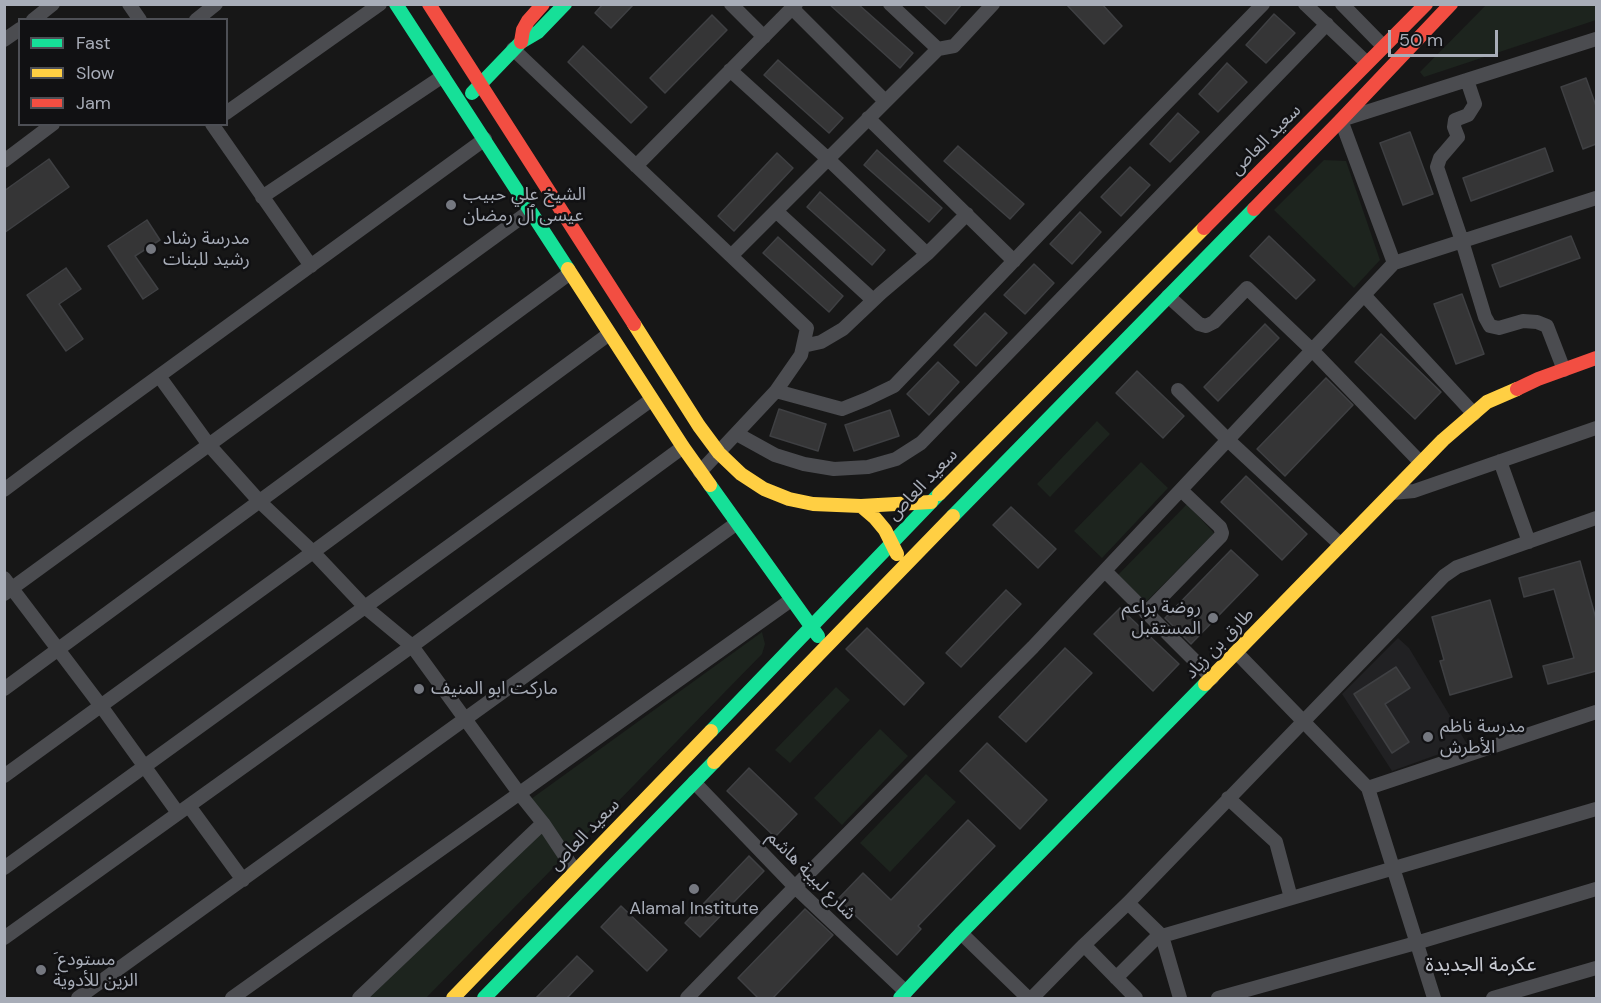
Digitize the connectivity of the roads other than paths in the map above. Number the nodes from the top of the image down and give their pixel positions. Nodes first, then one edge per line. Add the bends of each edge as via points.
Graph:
1 (53, 4) edge
2 (129, 4) edge
3 (216, 4) edge
4 (380, 4) edge
5 (396, 4) edge
6 (429, 4) edge
7 (543, 4) edge
8 (565, 4) edge
9 (731, 4) edge
10 (890, 4) edge
11 (1263, 4) edge
12 (1305, 4) edge
13 (1342, 4) edge
14 (1426, 4) edge
15 (1452, 4) edge
16 (991, 5) edge
17 (794, 6) edge
18 (36, 18) edge
19 (139, 18) edge
20 (198, 18) edge
21 (1327, 24) junction
22 (18, 30) edge
23 (764, 37) junction
24 (1596, 39) edge
25 (4, 40) edge
26 (517, 45) junction
27 (1384, 47) junction
28 (938, 49) junction
29 (1367, 63) junction
30 (730, 70) junction
31 (443, 76) junction
32 (1467, 80) junction
33 (481, 84) junction
34 (885, 101) junction
35 (461, 104) junction
36 (228, 112) edge
37 (868, 118) junction
38 (1341, 120) junction
39 (50, 126) edge
40 (213, 126) edge
41 (485, 139) junction
42 (828, 159) junction
43 (4, 161) edge
44 (636, 166) junction
45 (262, 197) junction
46 (1596, 198) edge
47 (530, 211) junction
48 (776, 211) junction
49 (967, 214) junction
50 (1462, 241) junction
51 (927, 254) junction
52 (732, 255) junction
53 (1014, 261) junction
54 (1394, 263) junction
55 (311, 266) junction
56 (570, 273) junction
57 (1364, 295) junction
58 (1168, 296) junction
59 (873, 300) junction
60 (609, 334) junction
61 (803, 346) junction
62 (1313, 351) junction
63 (1596, 358) edge
64 (1564, 370) junction
65 (159, 376) junction
66 (1178, 390) dead end
67 (776, 391) junction
68 (651, 400) junction
69 (1474, 414) junction
70 (1596, 428) edge
71 (737, 434) junction
72 (1228, 440) junction
73 (209, 445) junction
74 (683, 447) junction
75 (719, 453) junction
76 (1500, 461) junction
77 (1421, 463) junction
78 (700, 472) junction
79 (4, 490) edge
80 (1181, 490) junction
81 (1392, 493) junction
82 (260, 502) junction
83 (931, 502) junction
84 (861, 506) junction
85 (1596, 522) edge
86 (737, 523) junction
87 (1528, 542) junction
88 (892, 543) junction
89 (1341, 545) junction
90 (314, 552) junction
91 (902, 568) junction
92 (1105, 571) junction
93 (7, 587) edge
94 (791, 600) junction
95 (365, 607) junction
96 (1146, 613) junction
97 (811, 627) junction
98 (412, 646) junction
99 (825, 646) junction
100 (59, 649) junction
101 (1237, 653) junction
102 (1212, 678) junction
103 (4, 689) edge
104 (101, 706) junction
105 (1596, 712) edge
106 (466, 720) junction
107 (1304, 722) junction
108 (145, 767) junction
109 (4, 776) edge
110 (694, 782) junction
111 (1368, 788) junction
112 (519, 793) junction
113 (1228, 798) junction
114 (1596, 809) edge
115 (183, 810) junction
116 (543, 824) junction
117 (4, 868) edge
118 (1393, 868) junction
119 (575, 871) junction
120 (243, 880) junction
121 (795, 887) junction
122 (1596, 889) edge
123 (1291, 898) junction
124 (1128, 903) junction
125 (961, 933) junction
126 (1162, 936) junction
127 (4, 938) edge
128 (1416, 943) junction
129 (1084, 945) junction
130 (1596, 968) edge
131 (1116, 978) junction
132 (903, 995) edge
133 (78, 999) edge
134 (232, 999) edge
135 (359, 999) edge
136 (453, 999) edge
137 (484, 999) edge
138 (687, 999) edge
139 (1030, 999) edge
140 (1136, 999) edge
141 (1180, 999) edge
142 (1218, 999) edge
143 (1434, 999) edge
144 (1493, 999) edge

1 - 18 street
2 - 19 street
3 - 20 street
4 - 36 street
5 - 31 main road
6 - 33 main road
7 - 26 main road via 528,21
8 - 26 main road via 538,32
9 - 23 street
10 - 28 street
11 - 53 street
12 - 21 street
13 - 27 street
14 - 27 main road, سعيد العاص
15 - 38 main road
16 - 28 street via 954,46
17 - 23 street
17 - 34 street
21 - 29 street
21 - 71 street via 921,443 896,459 834,469 775,455
22 - 25 street
23 - 30 street
24 - 32 street
26 - 33 main road
26 - 44 street
27 - 29 main road, سعيد العاص
28 - 34 street
29 - 83 main road, سعيد العاص
30 - 42 street
30 - 44 street
31 - 35 main road
31 - 45 street
32 - 38 street
32 - 50 street via 1475,104 1468,115 1455,120 1458,137 1437,167
33 - 35 main road
33 - 75 main road
34 - 37 street
35 - 41 main road
37 - 42 street
37 - 49 street
38 - 54 street
38 - 58 main road
39 - 43 street
40 - 45 street
41 - 47 main road
41 - 55 street
42 - 48 street
42 - 51 street
44 - 52 street
45 - 55 street
46 - 50 street
47 - 56 main road
47 - 73 street
48 - 52 street
48 - 59 street
49 - 51 street
49 - 53 street
50 - 54 street
50 - 64 street via 1490,326 1499,328 1523,321 1547,326
51 - 59 street
52 - 61 street via 807,328
53 - 67 street via 894,386 842,409
54 - 57 street
55 - 65 street
56 - 60 main road
56 - 82 street
57 - 62 street
57 - 69 street
58 - 62 street via 1206,326 1247,288
58 - 91 main road
59 - 61 street via 843,329 821,342
60 - 68 main road
60 - 90 street
61 - 67 street
62 - 72 street
62 - 77 street
63 - 64 main road, طارق بن زياد
64 - 69 main road, طارق بن زياد via 1487,402
65 - 73 street
65 - 79 street
66 - 72 street
67 - 71 street
68 - 74 main road
68 - 95 street
69 - 77 main road, طارق بن زياد
70 - 76 street
71 - 75 street
72 - 80 street
72 - 89 street
73 - 82 street
73 - 93 street
74 - 78 main road
74 - 98 street
75 - 78 street
75 - 84 main road via 741,474 789,500
76 - 81 street via 1414,490
76 - 87 street
77 - 81 main road, طارق بن زياد
78 - 86 main road
80 - 92 street
80 - 96 street via 1222,533
81 - 89 main road, طارق بن زياد
82 - 90 street
82 - 100 street
83 - 84 main road
83 - 88 main road, سعيد العاص
84 - 88 main road via 875,518
85 - 87 street
86 - 94 main road
86 - 106 street
87 - 107 street via 1457,567 1444,576
88 - 91 main road
88 - 97 main road, سعيد العاص
89 - 101 main road, طارق بن زياد
90 - 95 street
90 - 104 street
91 - 99 main road
92 - 96 street
92 - 121 street
93 - 100 street
94 - 97 main road
94 - 112 street
95 - 98 street
95 - 108 street
96 - 102 street
97 - 99 main road
97 - 119 main road, سعيد العاص
98 - 106 street
98 - 115 street
99 - 110 main road
100 - 103 street
100 - 104 street
101 - 102 main road, طارق بن زياد
101 - 107 street
102 - 125 main road, طارق بن زياد
104 - 108 street
104 - 109 street
105 - 111 street
106 - 112 street
106 - 120 street
107 - 111 street
107 - 113 street
108 - 115 street
108 - 117 street
110 - 121 street, شارع لبيبة هاشم
110 - 137 main road
111 - 118 street
112 - 116 street
112 - 134 street
113 - 123 street via 1276,842
113 - 124 street
114 - 118 street
115 - 120 street
115 - 127 street
116 - 119 street
116 - 135 street
118 - 123 street
118 - 128 street
119 - 136 main road, سعيد العاص
120 - 133 street
121 - 132 street, شارع لبيبة هاشم
121 - 138 street
122 - 128 street
123 - 126 street
124 - 126 street
124 - 129 street
125 - 132 main road, طارق بن زياد
125 - 139 street
126 - 131 street
126 - 141 street
128 - 142 street
128 - 143 street
129 - 131 street
129 - 139 street
130 - 144 street
131 - 140 street

